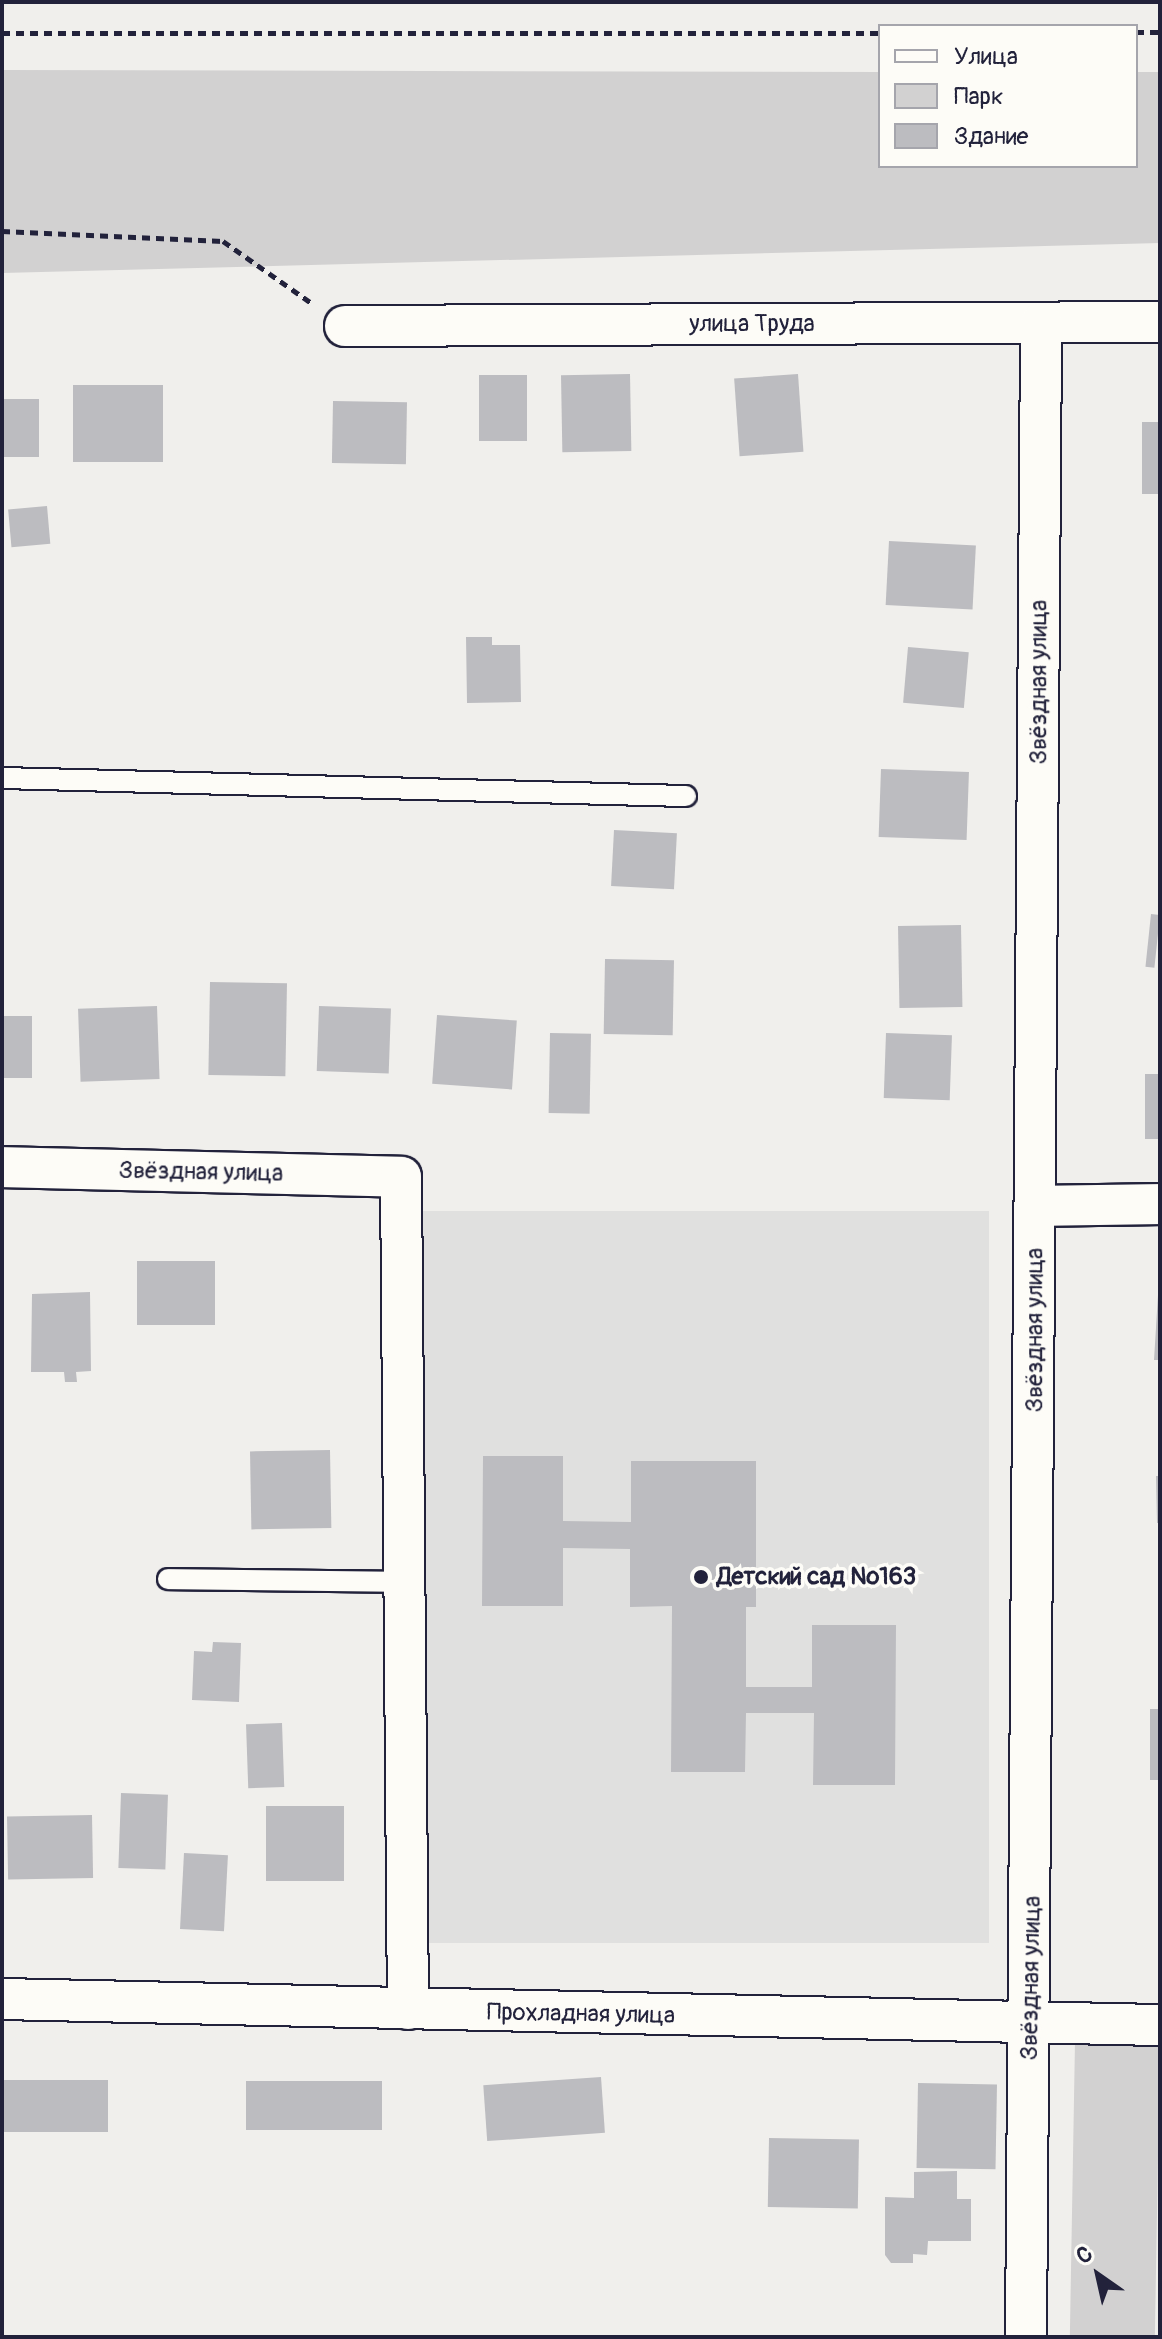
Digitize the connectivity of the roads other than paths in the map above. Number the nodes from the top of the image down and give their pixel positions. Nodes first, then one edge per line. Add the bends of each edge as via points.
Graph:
1 (1160, 322) edge
2 (1041, 323) junction
3 (345, 326) road end
4 (2, 778) edge
5 (686, 796) dead end
6 (2, 1167) edge
7 (1160, 1204) edge
8 (1036, 1206) junction
9 (168, 1579) dead end
10 (404, 1582) junction
11 (2, 1999) edge
12 (408, 2009) junction
13 (1030, 2025) junction
14 (1160, 2025) edge
15 (1026, 2337) edge

1 - 2 street, улица Труда
2 - 3 street, улица Труда
2 - 8 street, Звёздная улица
4 - 5 lane
6 - 10 street, Звёздная улица via 401,1177
7 - 8 street
8 - 13 street, Звёздная улица
9 - 10 lane
10 - 12 street
11 - 12 street, Прохладная улица
12 - 13 street, Прохладная улица
13 - 14 street, Прохладная улица
13 - 15 street, Звёздная улица

